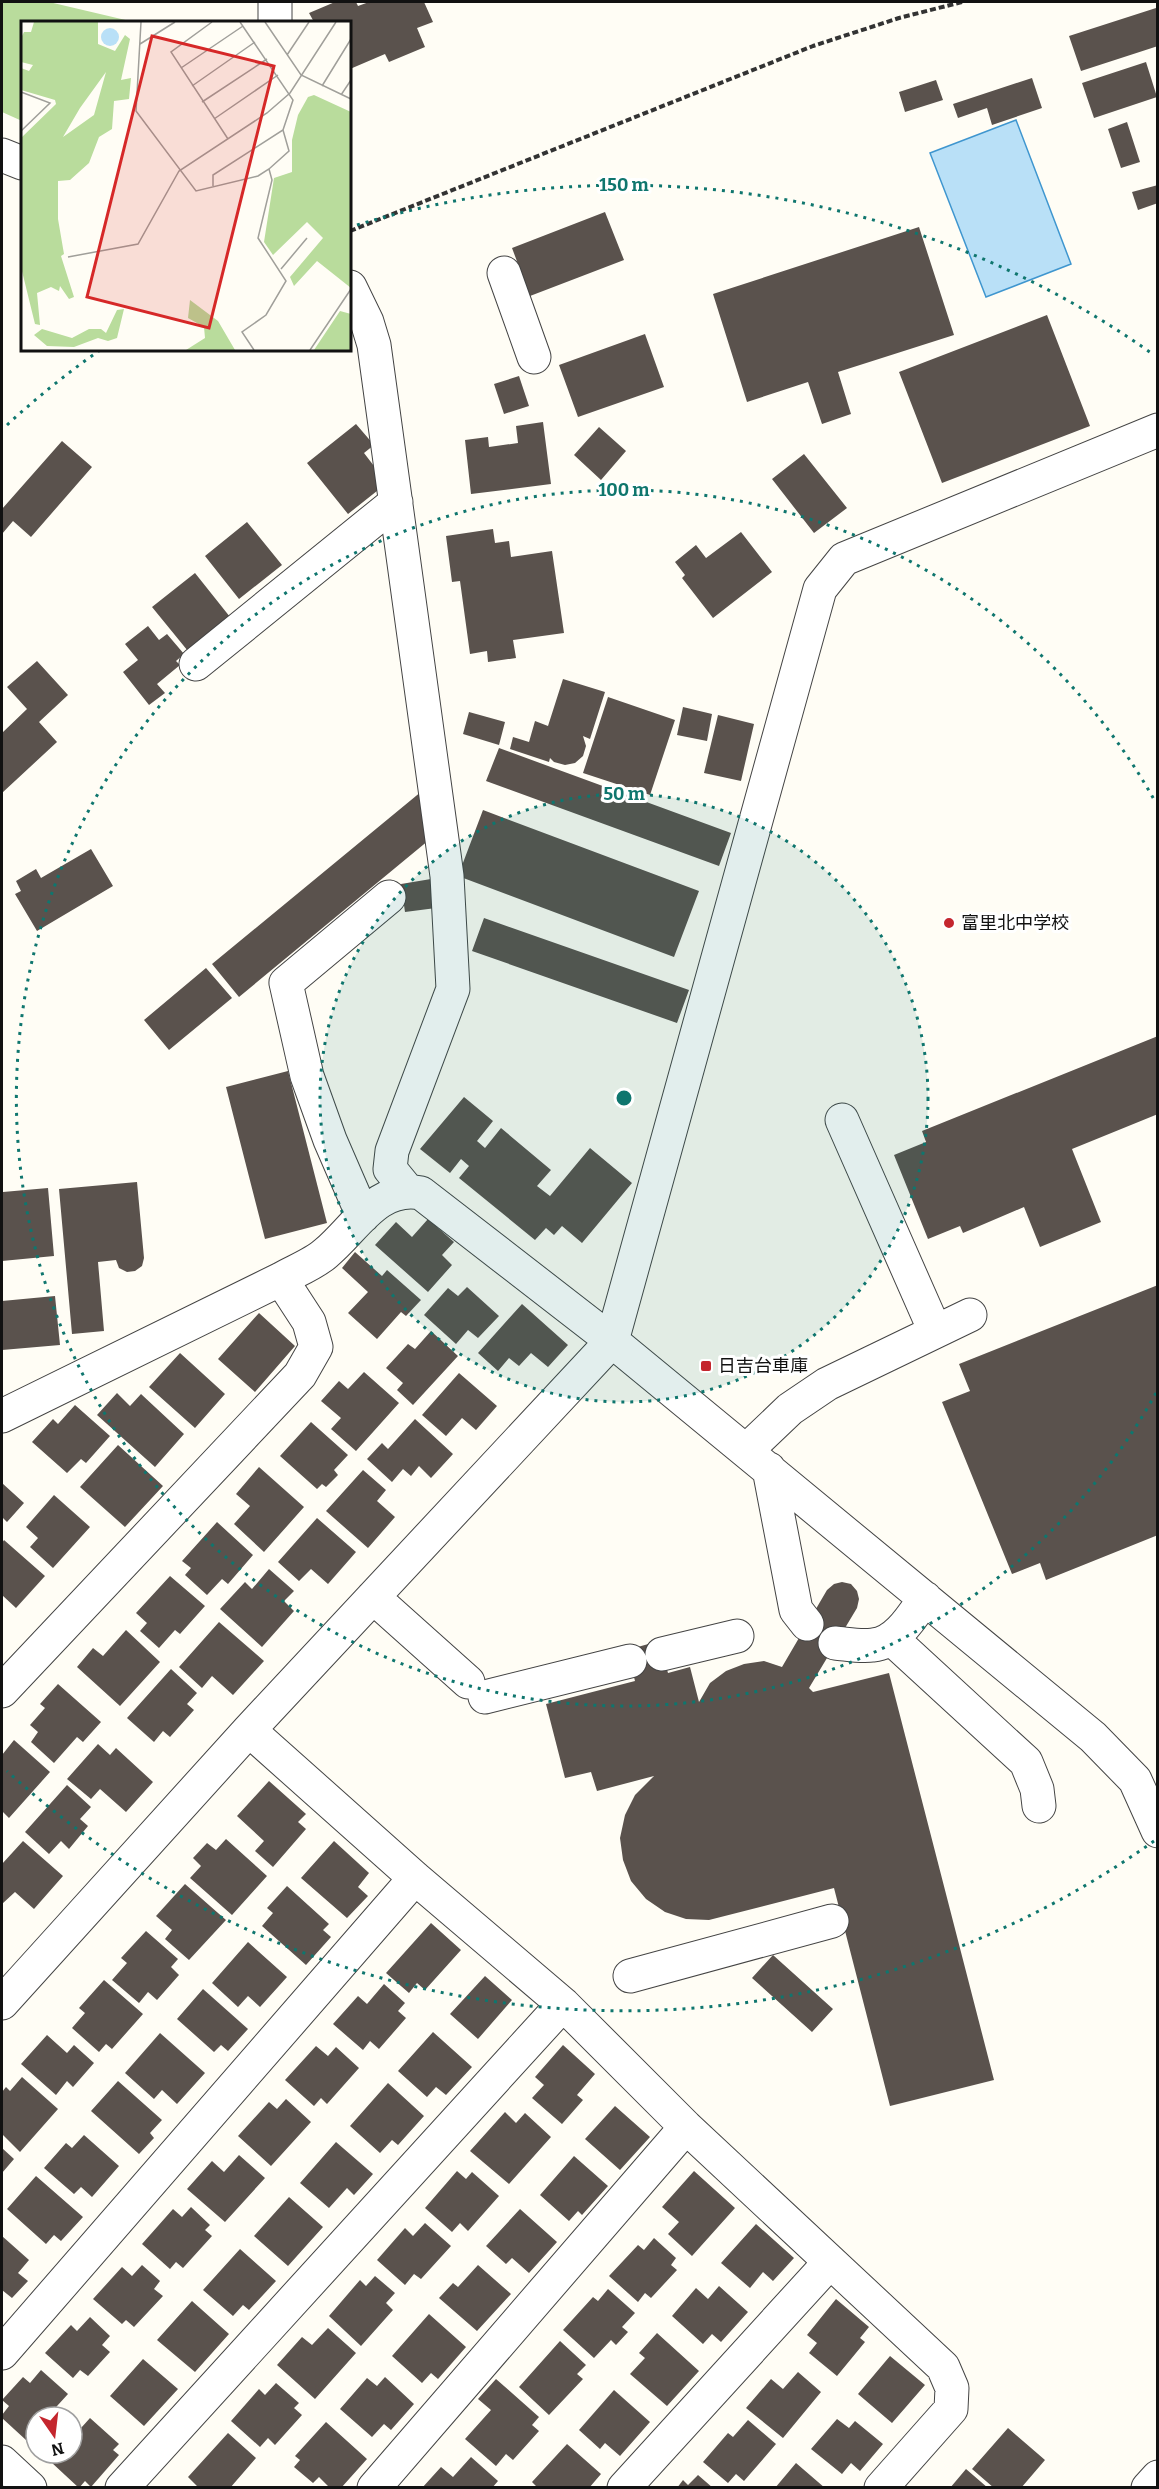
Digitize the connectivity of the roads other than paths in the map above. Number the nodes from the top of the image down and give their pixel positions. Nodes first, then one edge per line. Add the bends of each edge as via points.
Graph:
1 (275, 2) edge
2 (275, 21) edge
3 (2, 155) edge
4 (21, 163) edge
5 (504, 273) dead end
6 (351, 289) edge
7 (534, 357) dead end
8 (1158, 430) edge
9 (1158, 437) edge
10 (396, 502) junction
11 (844, 559) junction
12 (196, 664) dead end
13 (389, 897) dead end
14 (842, 1120) dead end
15 (408, 1191) junction
16 (363, 1216) junction
17 (281, 1279) junction
18 (970, 1315) dead end
19 (935, 1331) junction
20 (612, 1341) junction
21 (2, 1416) edge
22 (758, 1460) junction
23 (373, 1598) junction
24 (925, 1598) junction
25 (807, 1624) dead end
26 (737, 1636) dead end
27 (891, 1638) junction
28 (835, 1643) dead end
29 (663, 1654) dead end
30 (630, 1661) dead end
31 (2, 1690) edge
32 (249, 1731) junction
33 (1039, 1806) dead end
34 (1158, 1832) edge
35 (415, 1878) junction
36 (832, 1921) dead end
37 (630, 1976) dead end
38 (2, 2003) edge
39 (563, 2004) junction
40 (686, 2127) junction
41 (830, 2262) junction
42 (2, 2354) edge
43 (2, 2462) edge
44 (1158, 2477) edge
45 (30, 2487) edge
46 (122, 2487) edge
47 (374, 2487) edge
48 (624, 2487) edge
49 (881, 2487) edge
50 (1148, 2487) edge

1 - 2 street
3 - 4 street
5 - 7 street
6 - 10 street via 374,345
8 - 11 street
9 - 11 street
10 - 12 street
10 - 15 street via 447,876 453,989 392,1152 390,1169
11 - 20 street via 820,589
13 - 16 street via 286,983 307,1076
14 - 19 street
15 - 16 street via 377,1201
15 - 20 street via 421,1193 443,1208
16 - 17 street via 325,1254
17 - 21 street
17 - 31 street via 309,1322 316,1347 300,1375
18 - 19 street
19 - 22 street via 827,1384 790,1409
20 - 22 street
20 - 23 street
22 - 24 street
22 - 25 street via 796,1610
23 - 30 street via 477,1689
23 - 32 street
24 - 27 street
24 - 34 street via 1093,1737 1135,1780
26 - 29 street
27 - 28 street via 875,1646
27 - 33 street via 1026,1762
32 - 35 street
32 - 38 street
35 - 39 street
35 - 42 street
36 - 37 street
39 - 40 street
39 - 46 street
40 - 41 street
40 - 47 street
41 - 48 street
41 - 49 street via 943,2367 952,2388 951,2409
43 - 45 street
44 - 50 street

